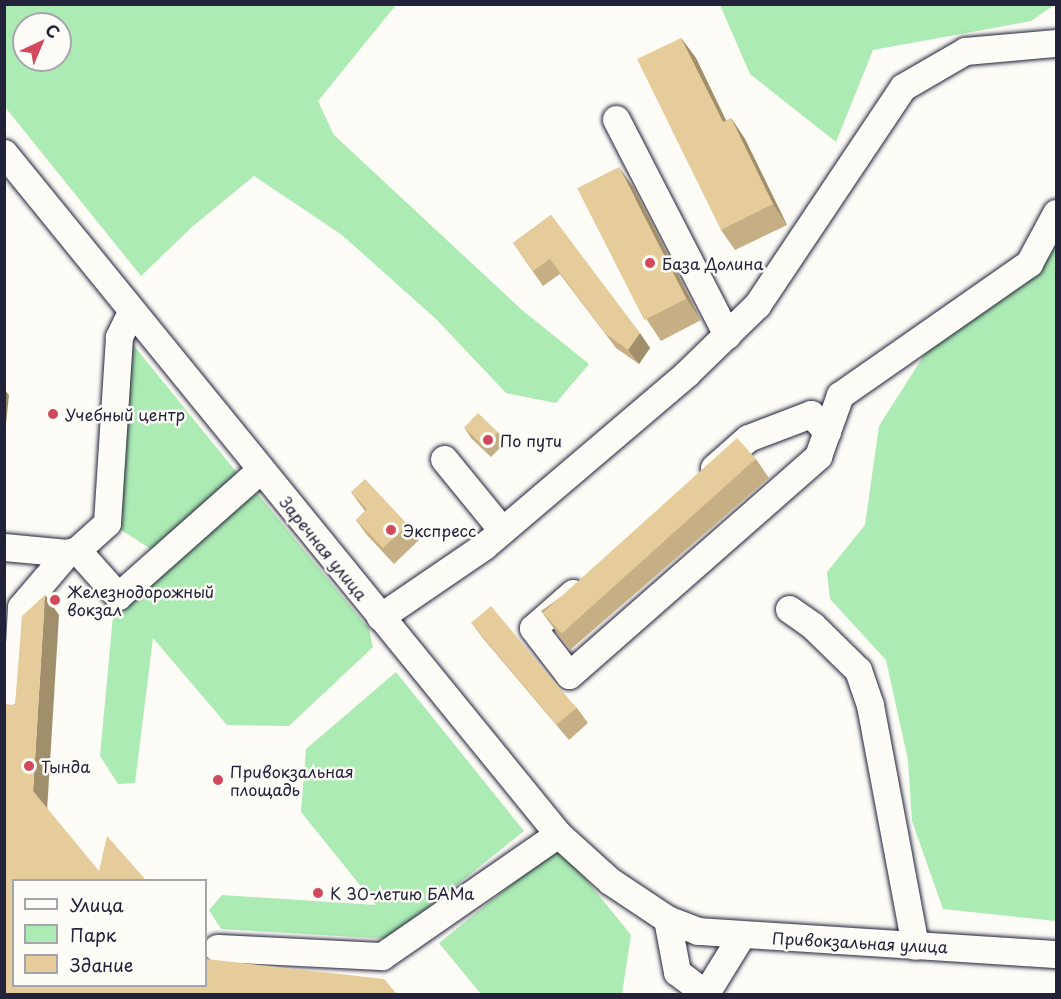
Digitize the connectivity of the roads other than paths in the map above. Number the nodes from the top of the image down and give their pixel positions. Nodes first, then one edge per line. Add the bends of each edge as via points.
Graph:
1 (1054, 43) dead end
2 (616, 118) dead end
3 (4, 153) edge
4 (1056, 213) edge
5 (131, 312) junction
6 (727, 335) junction
7 (827, 432) junction
8 (444, 459) dead end
9 (260, 470) junction
10 (694, 485) edge
11 (502, 530) junction
12 (4, 547) edge
13 (72, 552) junction
14 (596, 573) edge
15 (789, 609) dead end
16 (380, 617) junction
17 (4, 694) edge
18 (558, 834) junction
19 (667, 919) junction
20 (741, 936) junction
21 (915, 945) junction
22 (218, 948) dead end
23 (1056, 954) edge
24 (706, 994) edge

1 - 6 street via 965,51 903,87 757,305
2 - 6 street
3 - 5 street, Заречная улица
4 - 7 street via 1029,263 840,395
5 - 9 street, Заречная улица
5 - 13 street via 119,337 107,523
6 - 11 street
7 - 10 street via 812,414 748,438
7 - 14 street via 818,456 569,675 533,628
8 - 11 street
9 - 13 street via 118,596
9 - 16 street, Заречная улица
11 - 16 street
12 - 13 street
13 - 17 street via 21,607 17,680
15 - 21 street via 813,626 858,670 870,705
16 - 18 street, Заречная улица
18 - 19 street, Заречная улица via 610,881
18 - 22 street via 382,956
19 - 20 street, Привокзальная улица via 698,931
19 - 24 street via 677,972
20 - 21 street, Привокзальная улица
20 - 24 street
21 - 23 street, Привокзальная улица

